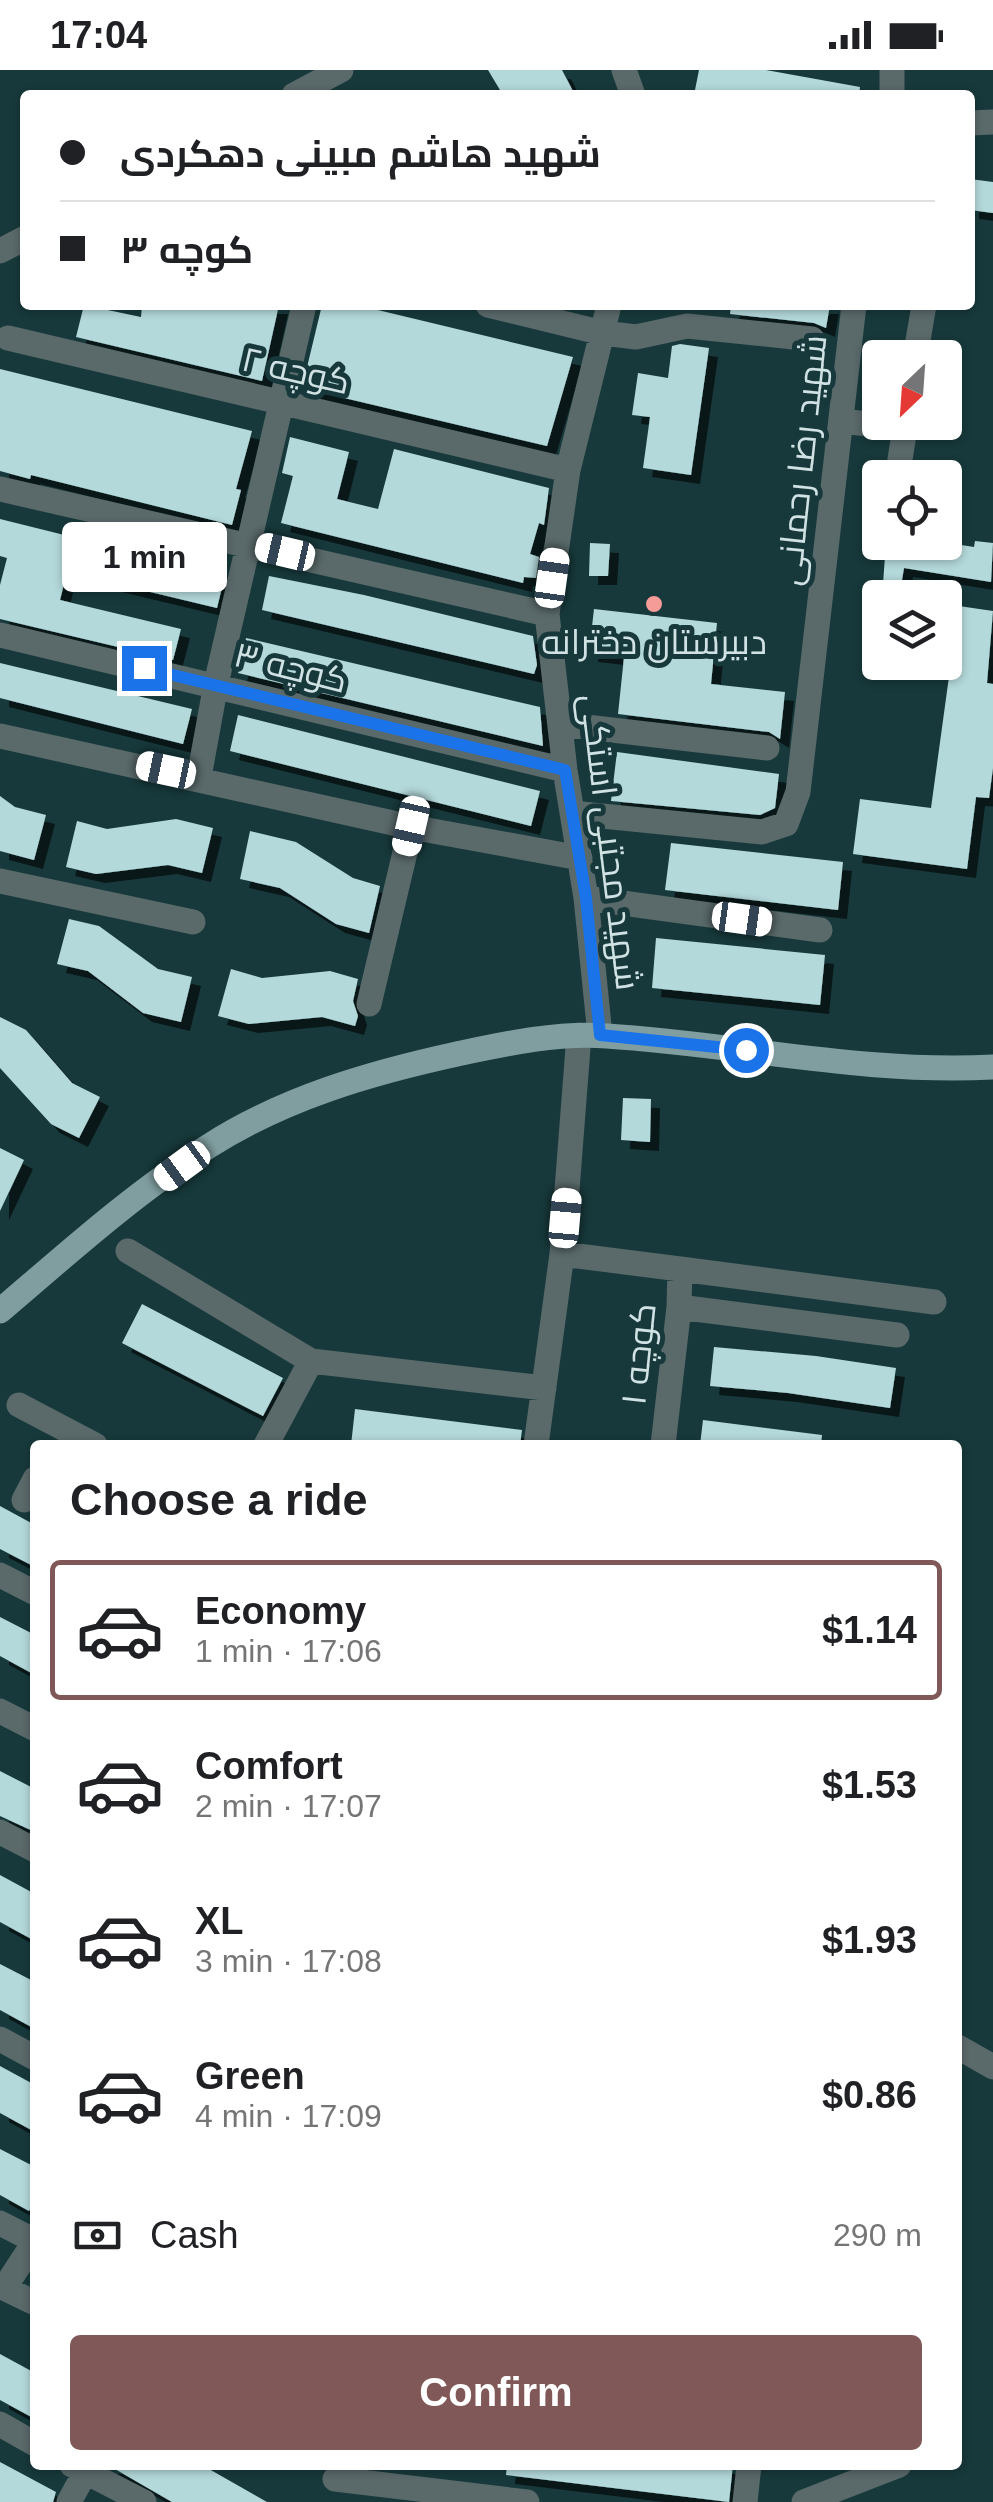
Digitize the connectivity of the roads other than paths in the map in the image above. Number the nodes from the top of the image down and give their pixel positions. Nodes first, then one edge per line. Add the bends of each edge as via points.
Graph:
1 (342, 70) edge
2 (304, 90) edge
3 (303, 310) edge
4 (509, 310) edge
5 (608, 310) edge
6 (853, 310) edge
7 (923, 310) edge
8 (603, 333) junction
9 (8, 338) dead end
10 (812, 339) dead end
11 (919, 340) edge
12 (281, 402) junction
13 (841, 421) junction
14 (862, 422) edge
15 (568, 470) junction
16 (0, 489) edge
17 (248, 544) junction
18 (547, 614) junction
19 (0, 635) edge
20 (216, 684) junction
21 (560, 724) junction
22 (0, 736) edge
23 (767, 748) dead end
24 (565, 770) junction
25 (199, 777) junction
26 (572, 812) junction
27 (411, 826) junction
28 (580, 858) junction
29 (0, 881) edge
30 (586, 898) junction
31 (193, 922) dead end
32 (820, 930) dead end
33 (369, 1004) dead end
34 (590, 1035) junction
35 (993, 1068) edge
36 (128, 1251) dead end
37 (562, 1254) junction
38 (680, 1269) junction
39 (934, 1302) dead end
40 (680, 1306) junction
41 (0, 1311) edge
42 (897, 1335) dead end
43 (310, 1361) junction
44 (544, 1388) junction
45 (19, 1405) dead end
46 (57, 1436) edge
47 (269, 1440) edge
48 (537, 1440) edge
49 (665, 1440) edge
50 (0, 1575) edge
51 (30, 1590) edge
52 (0, 1711) edge
53 (30, 1726) edge
54 (0, 1832) edge
55 (30, 1847) edge
56 (0, 2039) edge
57 (962, 2049) edge
58 (30, 2055) edge
59 (993, 2067) edge
60 (0, 2223) edge
61 (30, 2238) edge
62 (30, 2248) edge
63 (3, 2286) edge
64 (30, 2300) edge
65 (0, 2424) edge
66 (30, 2441) edge
67 (81, 2470) edge
68 (87, 2470) edge
69 (748, 2470) edge
70 (886, 2470) edge
71 (333, 2482) edge
72 (69, 2502) edge
73 (144, 2502) edge
74 (527, 2502) edge
75 (745, 2502) edge
76 (804, 2502) edge

1 - 2 street
3 - 12 street
4 - 8 street
5 - 8 street, شهید مجتبی استکی
6 - 13 street, شهید رضا رحمانی
7 - 11 street
8 - 10 street via 636,338 687,326
8 - 15 street, شهید مجتبی استکی
9 - 12 street, کوچه ۲
12 - 15 street, کوچه ۲
12 - 17 street
13 - 14 street
13 - 26 street, شهید رضا رحمانی via 798,792 786,824 762,832
15 - 18 street, شهید مجتبی استکی
16 - 17 street
17 - 18 street
17 - 20 street
18 - 21 street, شهید مجتبی استکی
19 - 20 street, کوچه ۳
20 - 24 street, کوچه ۳
20 - 25 street
21 - 23 street
21 - 24 street, شهید مجتبی استکی
22 - 25 street
24 - 26 street, شهید مجتبی استکی
25 - 27 street
26 - 28 street, شهید مجتبی استکی
27 - 28 street
27 - 33 street
28 - 30 street, شهید مجتبی استکی
29 - 31 street
30 - 32 street
30 - 34 street, شهید مجتبی استکی
34 - 35 main road via 851,1062
34 - 37 street, شهید مجتبی استکی
34 - 41 main road via 488,1047 376,1071 290,1104 209,1146
36 - 43 street
37 - 38 street, کوچه ۱
37 - 44 street, شهید مجتبی استکی
38 - 39 street
38 - 40 street, کوچه ۱
40 - 42 street
40 - 49 street, کوچه ۱
43 - 44 street
43 - 47 street
44 - 48 street, شهید مجتبی استکی
45 - 46 street
50 - 51 street
52 - 53 street
54 - 55 street
56 - 58 street
57 - 59 street
60 - 61 street
62 - 63 street
63 - 64 street
65 - 66 street
67 - 72 street
68 - 73 street
69 - 75 street
70 - 76 street
71 - 74 street

